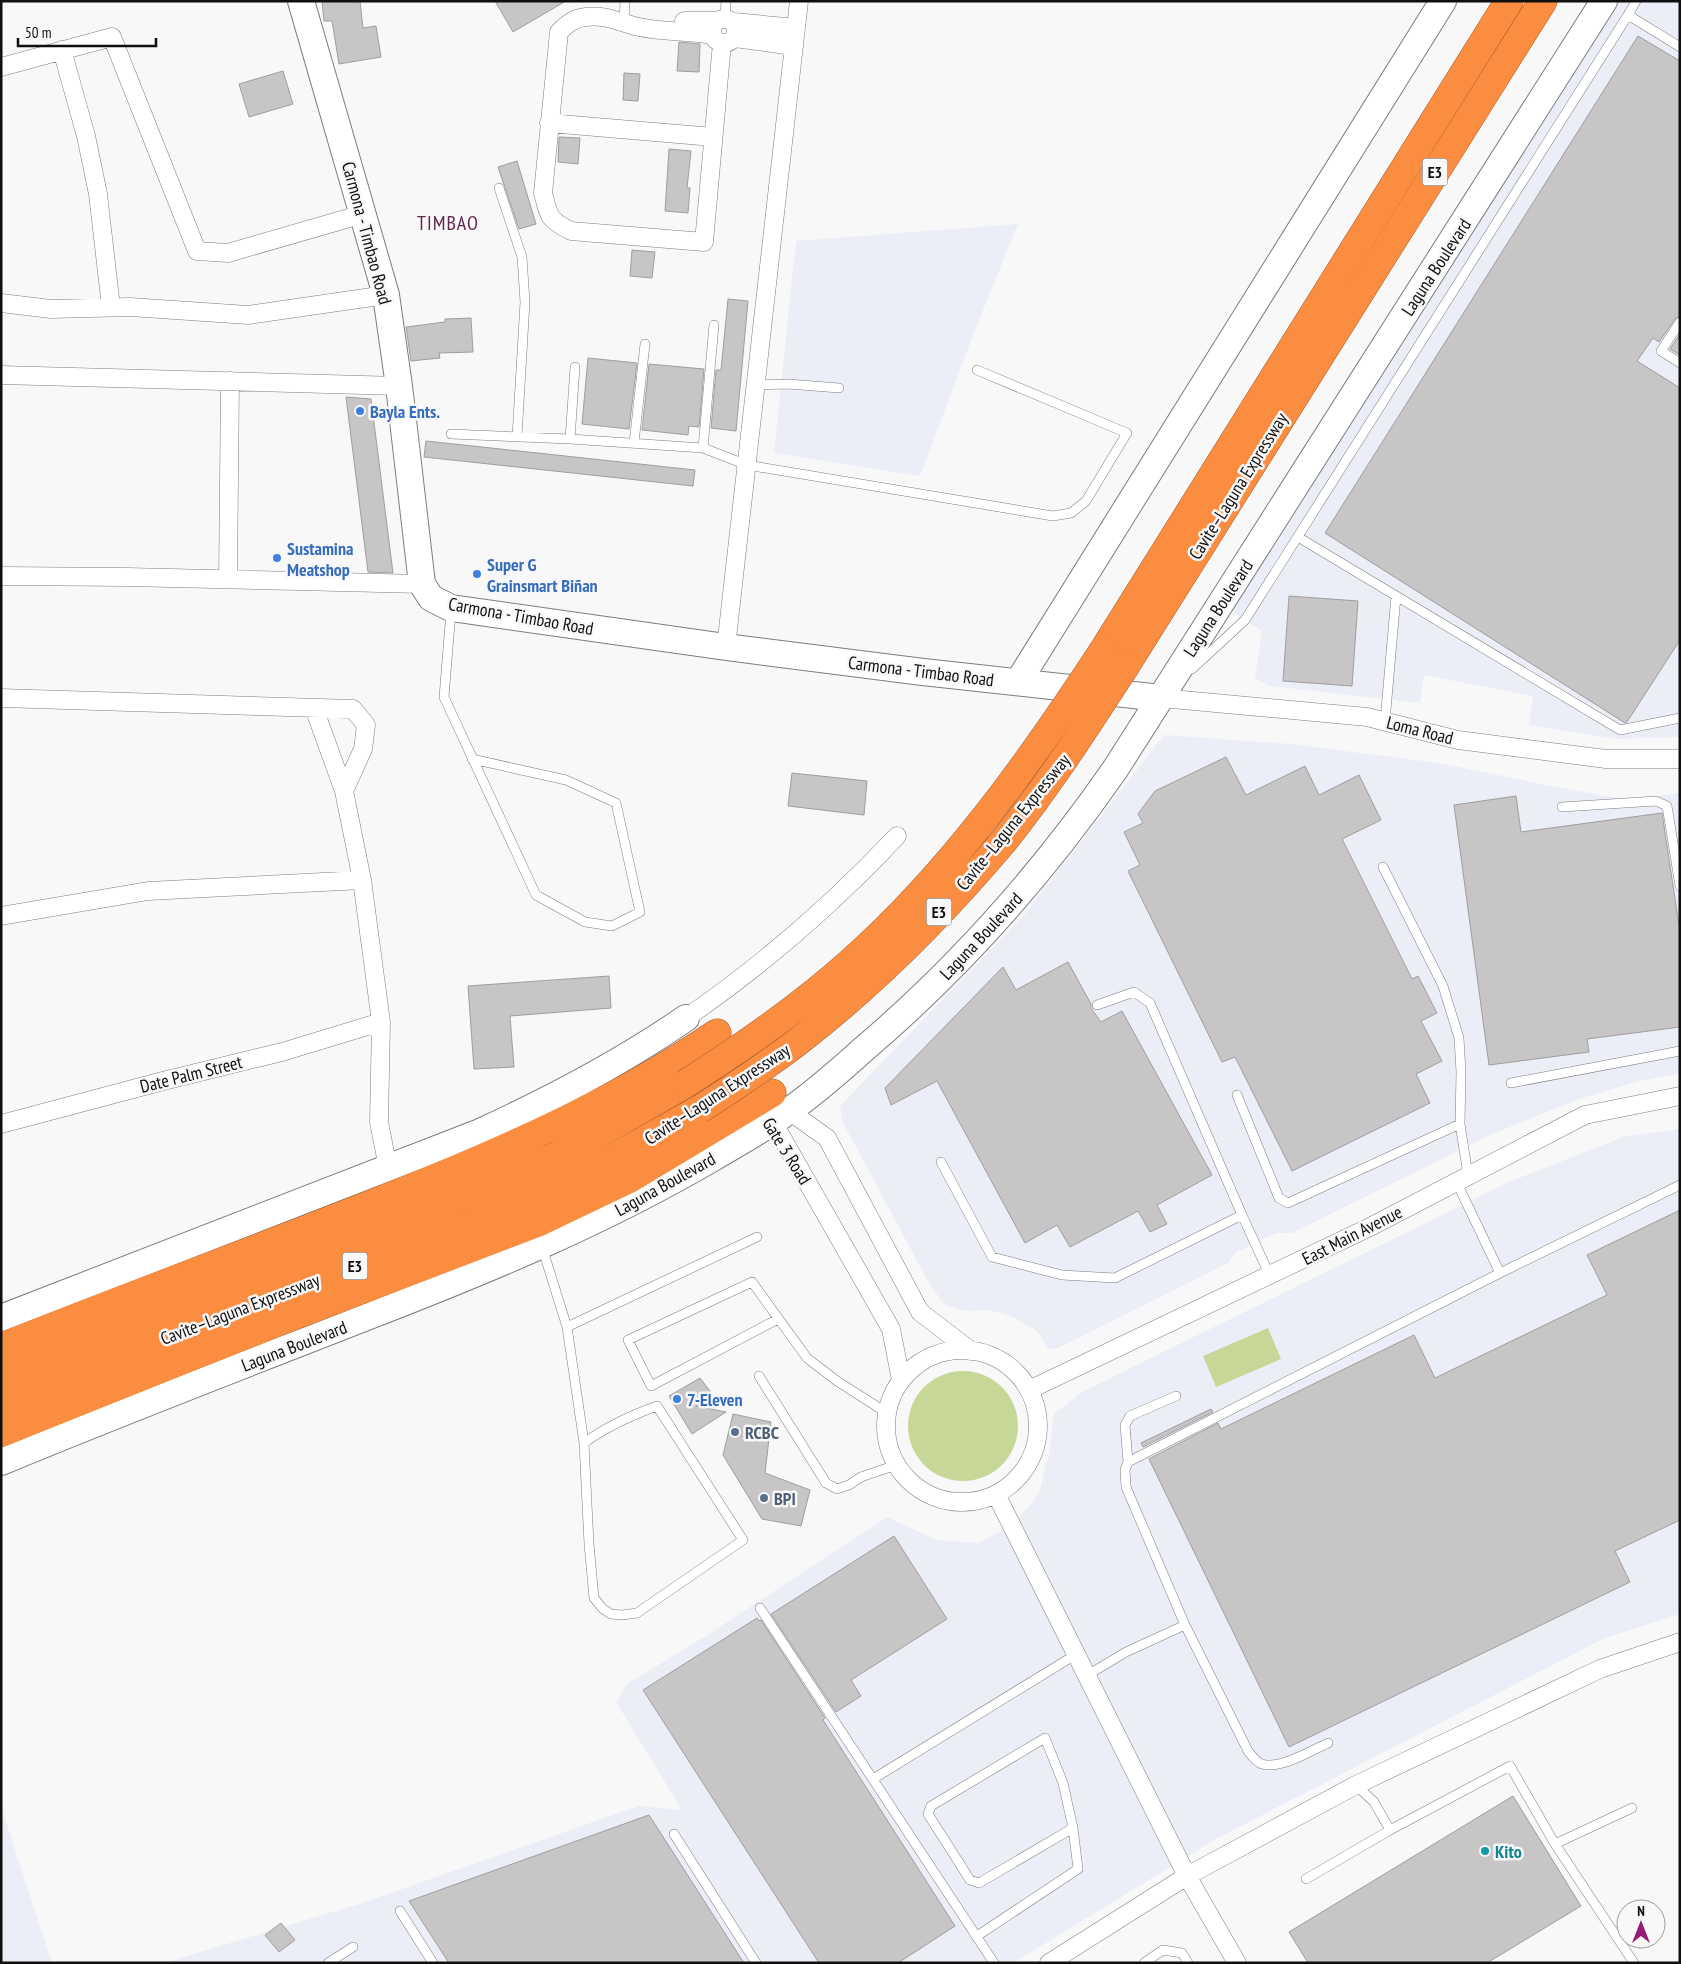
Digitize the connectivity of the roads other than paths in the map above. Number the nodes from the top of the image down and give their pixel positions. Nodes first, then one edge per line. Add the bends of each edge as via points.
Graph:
1 (302, 1) edge
2 (799, 1) edge
3 (1443, 1) edge
4 (1509, 1) edge
5 (1543, 1) edge
6 (1604, 1) edge
7 (1636, 1) edge
8 (621, 15) edge
9 (1628, 15) junction
10 (724, 26) edge
11 (796, 28) junction
12 (794, 46) junction
13 (1680, 47) edge
14 (62, 50) junction
15 (1, 67) edge
16 (549, 123) junction
17 (713, 138) junction
18 (498, 188) dead end
19 (363, 214) junction
20 (386, 295) junction
21 (1, 303) edge
22 (111, 307) junction
23 (1680, 322) edge
24 (714, 325) dead end
25 (645, 344) dead end
26 (1680, 363) edge
27 (575, 368) dead end
28 (977, 370) dead end
29 (1, 375) edge
30 (230, 381) junction
31 (756, 385) junction
32 (399, 386) junction
33 (839, 388) dead end
34 (451, 434) dead end
35 (516, 437) junction
36 (570, 439) junction
37 (634, 443) junction
38 (703, 448) junction
39 (747, 465) junction
40 (1298, 537) junction
41 (1, 576) edge
42 (228, 579) junction
43 (422, 584) junction
44 (1396, 596) junction
45 (451, 608) junction
46 (726, 647) junction
47 (1018, 682) junction
48 (1, 698) edge
49 (1161, 698) junction
50 (314, 708) junction
51 (1680, 718) edge
52 (1386, 721) junction
53 (472, 759) junction
54 (1680, 759) edge
55 (344, 792) junction
56 (1562, 807) dead end
57 (897, 836) dead end
58 (1383, 867) dead end
59 (362, 880) junction
60 (1680, 886) edge
61 (1, 916) edge
62 (1097, 1005) dead end
63 (686, 1018) junction
64 (381, 1022) junction
65 (708, 1039) junction
66 (1680, 1051) edge
67 (1511, 1083) dead end
68 (1236, 1094) dead end
69 (1680, 1096) edge
70 (772, 1108) junction
71 (1, 1124) edge
72 (1460, 1124) junction
73 (941, 1162) dead end
74 (388, 1168) junction
75 (1462, 1178) junction
76 (1680, 1185) edge
77 (1242, 1215) junction
78 (756, 1237) dead end
79 (542, 1247) junction
80 (1500, 1273) junction
81 (1270, 1276) junction
82 (1, 1318) edge
83 (778, 1318) junction
84 (567, 1327) junction
85 (1, 1347) edge
86 (971, 1351) junction
87 (1, 1374) edge
88 (759, 1376) dead end
89 (901, 1380) junction
90 (1029, 1390) junction
91 (1176, 1396) dead end
92 (1, 1404) edge
93 (887, 1413) junction
94 (1, 1433) edge
95 (584, 1443) junction
96 (1, 1462) edge
97 (1128, 1462) junction
98 (896, 1465) junction
99 (996, 1494) junction
100 (760, 1608) dead end
101 (1185, 1625) junction
102 (1680, 1642) edge
103 (1076, 1655) junction
104 (1086, 1676) junction
105 (1328, 1743) dead end
106 (873, 1778) junction
107 (1356, 1785) junction
108 (1632, 1808) dead end
109 (1073, 1828) junction
110 (1390, 1830) junction
111 (674, 1834) dead end
112 (1555, 1844) junction
113 (1187, 1876) junction
114 (1306, 1879) dead end
115 (400, 1911) dead end
116 (977, 1936) junction
117 (352, 1947) dead end
118 (328, 1963) edge
119 (433, 1963) edge
120 (756, 1963) edge
121 (994, 1963) edge
122 (1049, 1963) edge
123 (1144, 1963) edge
124 (1188, 1963) edge
125 (1237, 1963) edge
126 (1634, 1963) edge

1 - 19 main road, Carmona - Timbao Road
2 - 11 street
3 - 47 main road
4 - 87 highway, Cavite–Laguna Expressway / E3, bridge via 1052,728 946,865 852,962 756,1037 685,1084 554,1157 460,1197
5 - 92 highway, Cavite–Laguna Expressway / E3, bridge via 1080,738 1003,842 874,978 768,1064 700,1109 615,1157 473,1222 271,1297
6 - 49 main road, Laguna Boulevard
7 - 9 lane
8 - 10 street via 640,27
8 - 16 street via 586,16 570,21 559,32
9 - 13 lane
9 - 40 lane
10 - 11 street
10 - 12 street
10 - 17 street
11 - 12 street
12 - 31 street
14 - 15 street
14 - 19 street via 112,37 197,251 228,253
14 - 22 street via 98,194
16 - 17 street
16 - 17 street via 544,193 548,214 555,223 580,232 704,242
18 - 35 lane via 522,257 524,284
19 - 20 main road, Carmona - Timbao Road
20 - 22 street via 248,315
20 - 32 main road, Carmona - Timbao Road
21 - 22 street via 51,309
23 - 26 lane via 1661,351
24 - 38 lane
25 - 37 lane
27 - 36 lane
28 - 39 lane via 1128,433 1086,501 1071,513 1053,516
29 - 30 street
30 - 32 street
30 - 42 street
31 - 33 lane
31 - 39 street
32 - 43 main road, Carmona - Timbao Road
34 - 35 lane
35 - 36 lane
36 - 37 lane
37 - 38 lane
38 - 39 lane
39 - 46 street
40 - 44 lane
40 - 49 lane via 1245,620
41 - 42 street
42 - 43 street
43 - 45 main road, Carmona - Timbao Road via 431,598
44 - 51 lane via 1620,730
44 - 52 lane
45 - 46 main road, Carmona - Timbao Road
45 - 53 lane via 444,697
46 - 47 main road, Carmona - Timbao Road
47 - 49 main road, Carmona - Timbao Road
48 - 50 street
49 - 52 street, Loma Road
49 - 70 main road, Laguna Boulevard via 1091,804 1044,865 978,941 908,1012
50 - 55 street
50 - 55 street via 353,709 366,725 364,749
52 - 54 street, Loma Road via 1458,740 1606,759
53 - 53 lane via 536,895 585,922 612,926 640,912 616,803 566,780
55 - 59 street
56 - 60 lane via 1656,802 1668,806
57 - 63 street via 852,884 755,968
58 - 72 lane via 1443,986 1459,1038
59 - 61 street via 148,891
59 - 64 street
62 - 77 lane via 1134,992 1150,1003
63 - 65 main road, Gate 3 Road
63 - 74 main road via 641,1048 553,1098 480,1132
64 - 71 street, Date Palm Street via 282,1052
64 - 74 street via 378,1122
65 - 70 main road, Gate 3 Road
65 - 85 highway via 616,1095 479,1161
66 - 67 lane
68 - 72 lane via 1279,1198 1288,1203
69 - 75 street, East Main Avenue via 1585,1116
70 - 79 main road, Laguna Boulevard via 643,1198
70 - 86 street, Gate 3 Road via 827,1138 920,1312
70 - 89 street, Gate 3 Road via 891,1329
70 - 94 highway via 537,1223
72 - 75 lane
73 - 77 lane via 992,1257 1062,1274 1115,1278
74 - 82 main road
75 - 80 lane
75 - 81 street, East Main Avenue
76 - 80 lane
77 - 81 lane
78 - 84 lane
79 - 84 lane
79 - 96 main road, Laguna Boulevard
80 - 97 lane
81 - 90 street, East Main Avenue
83 - 83 lane via 752,1282 628,1340 651,1386
83 - 93 lane via 807,1358
84 - 95 lane
86 - 89 street via 938,1354
86 - 90 street via 989,1355 1005,1364
88 - 98 lane via 826,1483 837,1489
89 - 93 street
90 - 99 street via 1038,1426 1034,1452 1013,1483
91 - 97 lane via 1130,1416 1125,1425
93 - 98 street via 887,1440
95 - 95 lane via 594,1598 611,1614 637,1613 743,1540 657,1406 607,1428
97 - 101 lane via 1124,1470 1126,1487
98 - 99 street via 909,1481 944,1500 964,1502
99 - 103 street
100 - 106 lane
101 - 104 lane via 1126,1652
101 - 105 lane via 1248,1751 1260,1764 1269,1766 1284,1762
102 - 107 street via 1600,1669
103 - 104 street
103 - 106 lane
104 - 113 street
106 - 116 lane
107 - 110 lane via 1374,1802
107 - 113 street
108 - 112 lane
109 - 109 lane via 979,1883 970,1880 928,1814 931,1806 1045,1738 1063,1783
109 - 116 lane via 1078,1869
110 - 112 lane via 1510,1766
110 - 114 lane
111 - 120 lane
112 - 126 lane
113 - 122 street
113 - 125 street
115 - 119 lane
116 - 121 lane
117 - 118 lane
123 - 124 lane via 1163,1950 1182,1953

